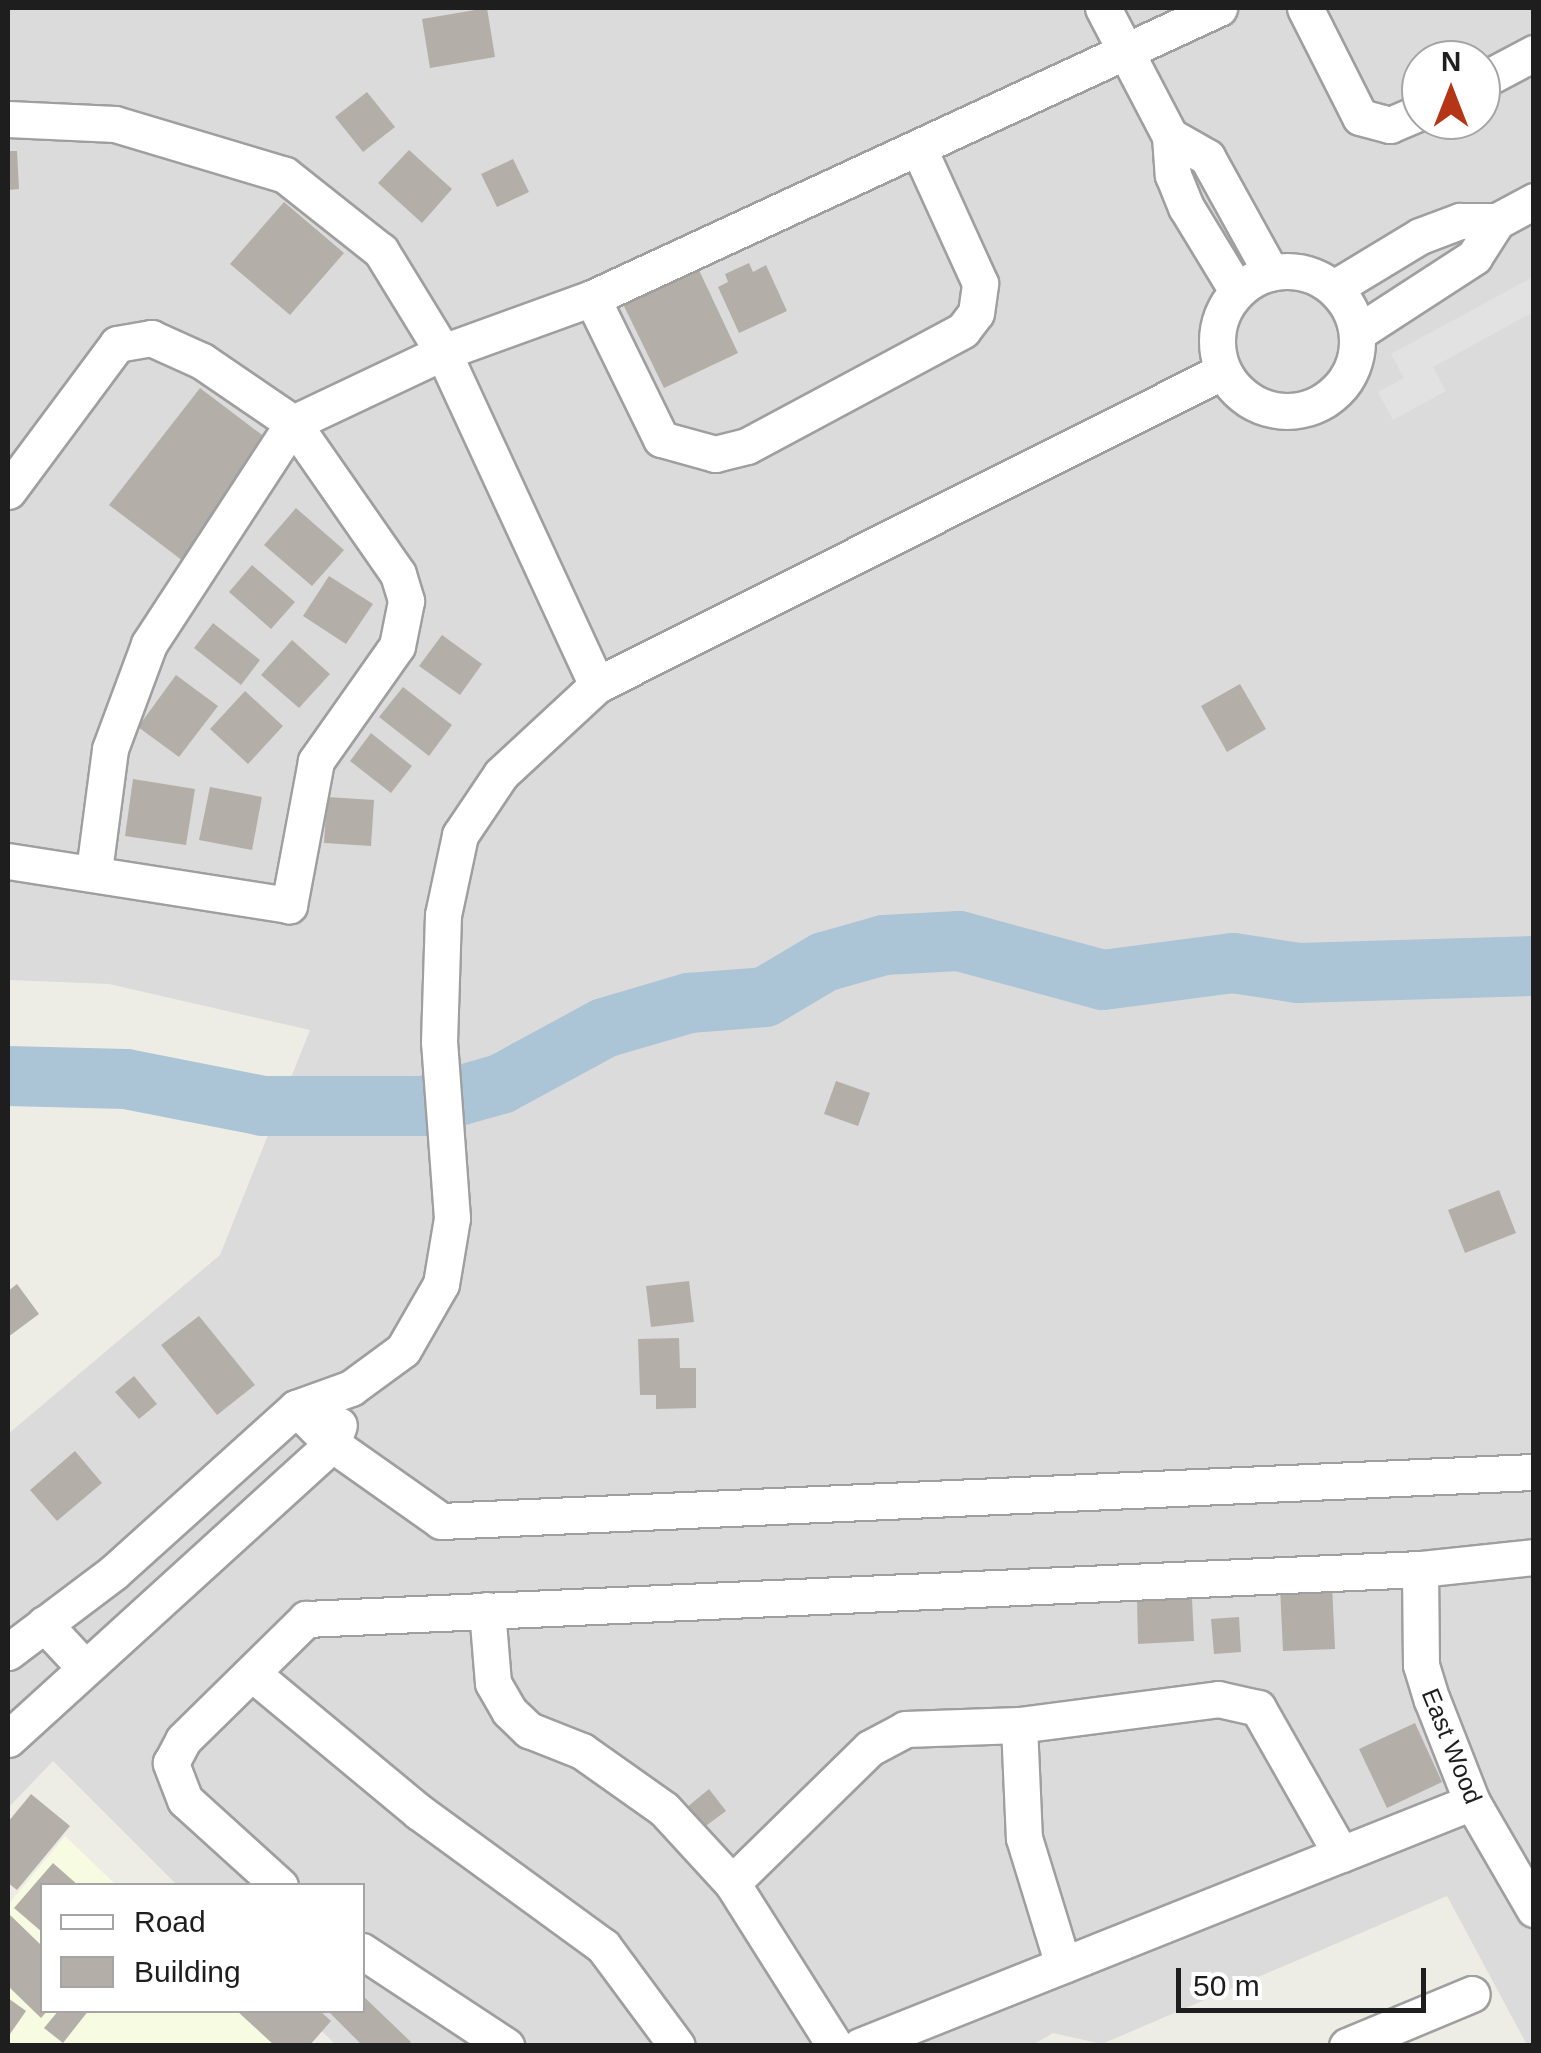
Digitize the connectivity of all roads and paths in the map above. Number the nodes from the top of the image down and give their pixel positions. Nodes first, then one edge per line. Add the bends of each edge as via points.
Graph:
1 (1103, 8) edge
2 (1219, 8) edge
3 (1306, 8) edge
4 (1126, 52) junction
5 (1534, 53) edge
6 (1501, 70) edge
7 (8, 119) edge
8 (1401, 120) edge
9 (1170, 136) junction
10 (919, 149) junction
11 (1534, 201) edge
12 (1497, 220) junction
13 (1270, 273) junction
14 (1334, 288) junction
15 (1237, 291) junction
16 (592, 298) junction
17 (1357, 333) junction
18 (443, 352) junction
19 (1223, 371) junction
20 (292, 422) junction
21 (8, 492) edge
22 (597, 684) junction
23 (8, 861) edge
24 (94, 871) junction
25 (351, 1388) junction
26 (296, 1408) junction
27 (332, 1444) junction
28 (1534, 1472) edge
29 (1534, 1557) edge
30 (1420, 1568) junction
31 (487, 1610) junction
32 (44, 1624) junction
33 (8, 1652) edge
34 (86, 1668) junction
35 (254, 1675) junction
36 (1019, 1725) junction
37 (8, 1739) edge
38 (1472, 1802) junction
39 (1341, 1854) junction
40 (277, 1883) edge
41 (732, 1883) junction
42 (1534, 1909) edge
43 (365, 1953) edge
44 (1063, 1965) junction
45 (1472, 1994) dead end
46 (506, 2046) edge
47 (677, 2046) edge
48 (835, 2046) edge
49 (860, 2046) edge
50 (1347, 2046) edge

1 - 4 street
2 - 4 street
3 - 8 street via 1360,117 1390,125
4 - 9 street
4 - 10 street
5 - 6 street
7 - 18 street via 115,124 285,174 382,251
9 - 13 street via 1206,157
9 - 15 street via 1173,175 1186,207
10 - 16 street
10 - 16 street via 980,283 976,313 962,330 747,446 716,454 661,439
11 - 12 street
12 - 14 street via 1460,221 1420,236
12 - 17 street via 1474,257
13 - 14 street via 1315,276
13 - 15 street
14 - 17 street
15 - 19 street via 1218,329
16 - 18 street
17 - 19 street via 1348,376 1314,406 1294,410 1252,402
18 - 20 street
18 - 22 street
19 - 22 street
20 - 21 street via 202,361 151,338 135,339 118,344
20 - 24 street via 150,644 110,749
20 - 24 street via 398,574 406,601 397,646 316,761 289,905
22 - 25 street via 501,774 460,836 443,916 440,1042 452,1218 440,1284 403,1350
23 - 24 street
25 - 26 street
25 - 27 street
26 - 27 street
26 - 32 street via 114,1572
27 - 28 street via 440,1521
27 - 34 street
29 - 30 street
30 - 31 street
30 - 38 street, East Wood via 1421,1664
31 - 35 street via 306,1618
31 - 41 street via 493,1683 510,1711 530,1730 582,1751 664,1809
32 - 33 street
32 - 34 street
34 - 37 street
35 - 40 street via 182,1740 170,1763 185,1800
35 - 47 street via 420,1812 603,1946
36 - 39 street via 1218,1699 1245,1702 1266,1718
36 - 41 street via 905,1729 870,1748
36 - 44 street via 1024,1838
38 - 39 street
38 - 42 street, East Wood
39 - 44 street
41 - 48 street
43 - 46 street
44 - 49 street
45 - 50 street

